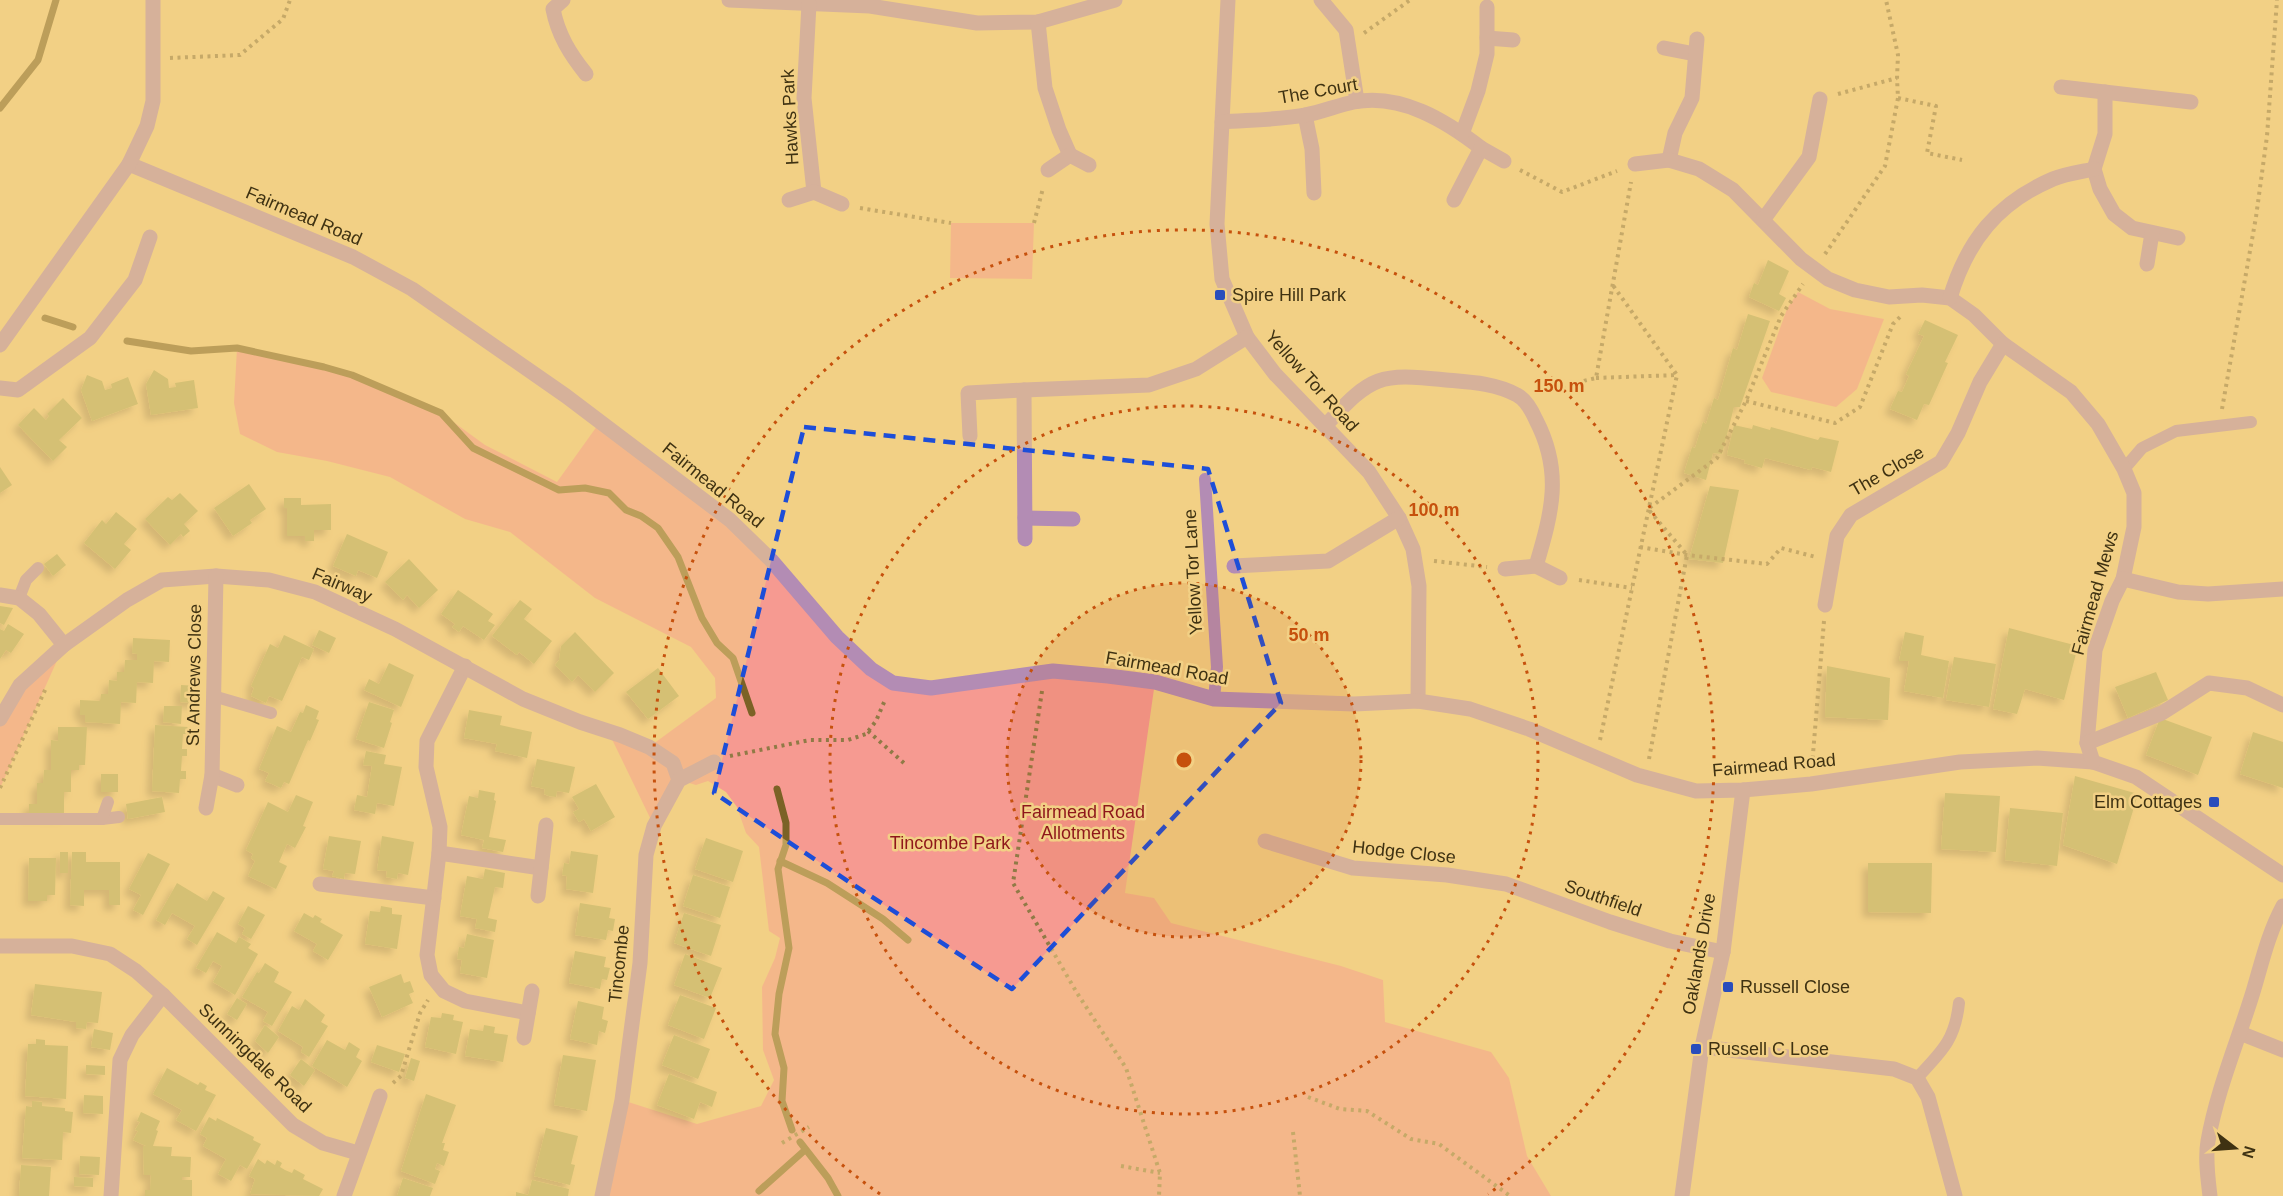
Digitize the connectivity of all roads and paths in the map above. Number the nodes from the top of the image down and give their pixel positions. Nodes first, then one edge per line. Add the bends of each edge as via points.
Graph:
1 (153, 0) edge
2 (290, 0) edge
3 (729, 0) edge
4 (1115, 0) edge
5 (1228, 0) edge
6 (1322, 0) edge
7 (1410, 0) edge
8 (1886, 0) edge
9 (2277, 0) edge
10 (553, 3) edge
11 (809, 4) junction
12 (1487, 7) dead end
13 (1038, 22) junction
14 (1487, 38) junction
15 (1513, 40) dead end
16 (1348, 44) junction
17 (1664, 48) dead end
18 (152, 58) junction
19 (586, 74) dead end
20 (1897, 78) junction
21 (2061, 87) dead end
22 (2105, 93) junction
23 (1899, 98) junction
24 (1820, 99) joint
25 (1357, 101) junction
26 (2192, 102) dead end
27 (1305, 115) junction
28 (1222, 122) junction
29 (1462, 134) junction
30 (1481, 148) junction
31 (1070, 155) junction
32 (1669, 160) junction
33 (1962, 160) dead end
34 (1504, 161) joint
35 (129, 164) junction
36 (1635, 164) junction
37 (1089, 165) dead end
38 (2094, 168) junction
39 (1048, 170) joint
40 (814, 192) junction
41 (1314, 193) dead end
42 (789, 200) dead end
43 (1454, 200) dead end
44 (842, 204) joint
45 (1763, 220) junction
46 (951, 222) dead end
47 (1034, 223) dead end
48 (2152, 232) junction
49 (150, 237) dead end
50 (2178, 238) dead end
51 (2147, 264) dead end
52 (1814, 269) junction
53 (1612, 284) junction
54 (1922, 295) junction
55 (1950, 298) junction
56 (1247, 337) junction
57 (2003, 344) junction
58 (0, 345) edge
59 (1677, 375) junction
60 (1596, 378) junction
61 (0, 388) edge
62 (1024, 390) junction
63 (1519, 396) junction
64 (1746, 401) junction
65 (2251, 422) dead end
66 (1326, 425) junction
67 (2220, 426) junction
68 (970, 436) dead end
69 (2124, 469) junction
70 (1206, 478) dead end
71 (1648, 509) junction
72 (1025, 518) junction
73 (1399, 518) junction
74 (1073, 519) dead end
75 (1025, 539) dead end
76 (1640, 548) junction
77 (1687, 555) junction
78 (1415, 559) junction
79 (1833, 561) junction
80 (1234, 566) dead end
81 (1536, 566) junction
82 (38, 568) dead end
83 (1505, 569) joint
84 (216, 576) junction
85 (1560, 578) joint
86 (2123, 579) junction
87 (1632, 588) junction
88 (2283, 589) edge
89 (0, 595) edge
90 (19, 598) junction
91 (1825, 605) joint
92 (64, 645) junction
93 (465, 666) junction
94 (1045, 672) junction
95 (49, 683) dead end
96 (893, 683) junction
97 (213, 696) junction
98 (1214, 699) junction
99 (1418, 701) junction
100 (2283, 705) edge
101 (271, 713) dead end
102 (0, 719) edge
103 (868, 731) junction
104 (2087, 743) junction
105 (1595, 758) junction
106 (714, 762) joint
107 (2093, 762) junction
108 (904, 763) dead end
109 (1648, 764) dead end
110 (212, 776) junction
111 (679, 780) junction
112 (1811, 784) junction
113 (237, 785) dead end
114 (0, 788) edge
115 (1743, 790) junction
116 (108, 802) dead end
117 (206, 807) dead end
118 (119, 817) dead end
119 (0, 819) edge
120 (102, 819) junction
121 (546, 825) dead end
122 (1265, 842) dead end
123 (439, 853) junction
124 (541, 868) junction
125 (2283, 875) edge
126 (1471, 879) joint
127 (320, 884) dead end
128 (538, 896) dead end
129 (434, 898) junction
130 (2283, 906) edge
131 (0, 946) edge
132 (1723, 952) junction
133 (438, 984) junction
134 (532, 992) dead end
135 (163, 995) junction
136 (1959, 1004) dead end
137 (528, 1013) junction
138 (2240, 1033) junction
139 (524, 1038) dead end
140 (1702, 1047) junction
141 (2283, 1050) edge
142 (1917, 1078) junction
143 (380, 1096) joint
144 (1308, 1097) dead end
145 (809, 1127) dead end
146 (1293, 1132) dead end
147 (782, 1143) dead end
148 (358, 1154) junction
149 (1121, 1166) dead end
150 (1160, 1173) junction
151 (111, 1196) edge
152 (344, 1196) edge
153 (602, 1196) edge
154 (1159, 1196) edge
155 (1300, 1196) edge
156 (1510, 1196) edge
157 (1682, 1196) edge
158 (1954, 1196) edge
159 (2210, 1196) edge

1 - 18 street
2 - 18 path via 283,19 240,55
3 - 11 street
4 - 13 street
5 - 28 street, Yellow Tor Road
6 - 16 street via 1346,30
7 - 16 path
8 - 20 path via 1898,55
9 - 67 path via 2267,136
10 - 19 street via 556,24 567,50
11 - 13 street via 870,6 977,23
11 - 40 street, Hawks Park via 804,98
12 - 14 street
13 - 31 street via 1045,88
14 - 15 street
14 - 29 street via 1479,91
16 - 25 street
17 - 32 street via 1696,47 1692,98
18 - 35 street via 153,101 147,126
20 - 23 path
20 - 24 path
21 - 22 street
22 - 26 street
22 - 38 street via 2105,134
23 - 33 path via 1936,106 1927,153
23 - 52 path via 1885,166
24 - 45 street via 1809,157
25 - 27 street, The Court
25 - 29 street, The Court via 1396,102 1432,116
27 - 28 street, The Court
27 - 41 street via 1312,149
28 - 56 street, Yellow Tor Road via 1217,224 1222,279
29 - 30 street, The Court
30 - 34 street, The Court
30 - 43 street
31 - 37 street
31 - 39 street
32 - 36 street, Fairmead Mews
32 - 45 street, Fairmead Mews via 1699,169 1733,190
34 - 36 path via 1562,192
35 - 58 street
35 - 96 street, Fairmead Road via 353,257 412,289 566,396 730,520 771,560 837,637 871,669
36 - 53 path
38 - 48 street via 2114,214 2132,228
38 - 55 street via 2054,178 1997,213 1959,269
39 - 47 path
40 - 42 street
40 - 44 street
44 - 46 path
45 - 52 street, Fairmead Mews
48 - 50 street
48 - 51 street
49 - 61 street via 135,280 90,338 18,390
52 - 54 street, Fairmead Mews via 1855,290 1889,297
52 - 64 path via 1781,316
53 - 59 path
53 - 60 path
54 - 55 street, Fairmead Mews
54 - 64 path via 1893,324 1860,407 1835,423
55 - 57 street, Fairmead Mews
56 - 62 street via 1196,369 1149,385
56 - 66 street, Yellow Tor Road via 1275,374
57 - 69 street, Fairmead Mews via 2071,392 2098,424
57 - 79 street, The Close via 1941,462 1851,514 1837,536
59 - 60 path
59 - 71 path
60 - 63 path
62 - 68 street via 968,393
62 - 72 street
63 - 66 street via 1494,386 1391,377 1365,387
63 - 81 street via 1547,441 1552,473 1552,508
64 - 71 path via 1717,458
65 - 67 lane
66 - 73 street, Yellow Tor Road via 1370,472
67 - 69 lane via 2176,431 2142,448
69 - 86 street, Fairmead Mews via 2134,492 2134,527
70 - 98 lane, Yellow Tor Lane via 1217,667
71 - 76 path
71 - 77 path
72 - 74 street
72 - 75 street
73 - 78 street, Yellow Tor Road
73 - 80 street via 1328,561
76 - 77 path
76 - 87 path
77 - 79 path via 1767,564 1780,548
77 - 109 path
78 - 83 path
78 - 99 street, Yellow Tor Road via 1419,586
79 - 91 street, The Close
81 - 83 street
81 - 85 street
82 - 90 lane via 26,580
84 - 92 street, Fairway via 162,580
84 - 93 street, Fairway via 270,580 315,592
84 - 97 street, St Andrews Close
85 - 87 path
86 - 88 street via 2178,592 2208,594
86 - 104 street, Fairmead Mews via 2095,650
87 - 105 path
89 - 90 street
90 - 92 street via 39,614
91 - 112 path
92 - 102 street, Fairway via 20,685
93 - 111 street, Fairway via 523,699 649,747 673,763
93 - 123 street via 428,741 426,767 440,827
94 - 96 street, Fairmead Road via 931,688
94 - 98 street, Fairmead Road via 1155,682
94 - 150 path via 1013,883 1126,1068
95 - 114 path
96 - 103 path
97 - 101 lane
97 - 110 street, St Andrews Close
98 - 99 street, Fairmead Road via 1354,704
99 - 105 street, Fairmead Road via 1470,709
100 - 104 street via 2247,688 2209,683 2162,714
103 - 106 path via 848,740 810,740
103 - 108 path
104 - 107 street, Fairmead Mews
105 - 115 street, Fairmead Road via 1637,775 1696,791
106 - 111 street
107 - 112 street, Fairmead Road via 2037,758 1960,762
107 - 125 street, Fairmead Road via 2136,777
110 - 113 street
110 - 117 street, St Andrews Close
111 - 153 street, Tincombe via 654,826 646,855 640,963 622,1100
112 - 115 street, Fairmead Road
115 - 132 street, Oaklands Drive
116 - 120 lane
118 - 120 lane
119 - 120 lane
121 - 124 street
122 - 126 street, Hodge Close via 1353,868
123 - 124 street
123 - 129 street
124 - 128 street
126 - 132 street, Southfield via 1506,884 1670,941
127 - 129 street
129 - 133 street via 427,955 431,975
130 - 138 street via 2274,922
131 - 135 street, Sunningdale Road via 72,946 110,954
132 - 140 street, Oaklands Drive
133 - 137 street via 465,1001
133 - 143 path via 420,1013 401,1076
134 - 137 street
135 - 148 street, Sunningdale Road via 294,1125 324,1143
135 - 151 street via 132,1035 120,1060
136 - 142 lane via 1956,1026 1944,1048
137 - 139 street
138 - 141 street
138 - 159 street via 2208,1143
140 - 142 street via 1894,1069
140 - 157 street, Oaklands Drive
142 - 158 street via 1928,1097
143 - 148 street
144 - 156 path via 1340,1109 1367,1111 1411,1139 1439,1144
145 - 147 path
146 - 155 path
148 - 152 street
149 - 150 path
150 - 154 path

